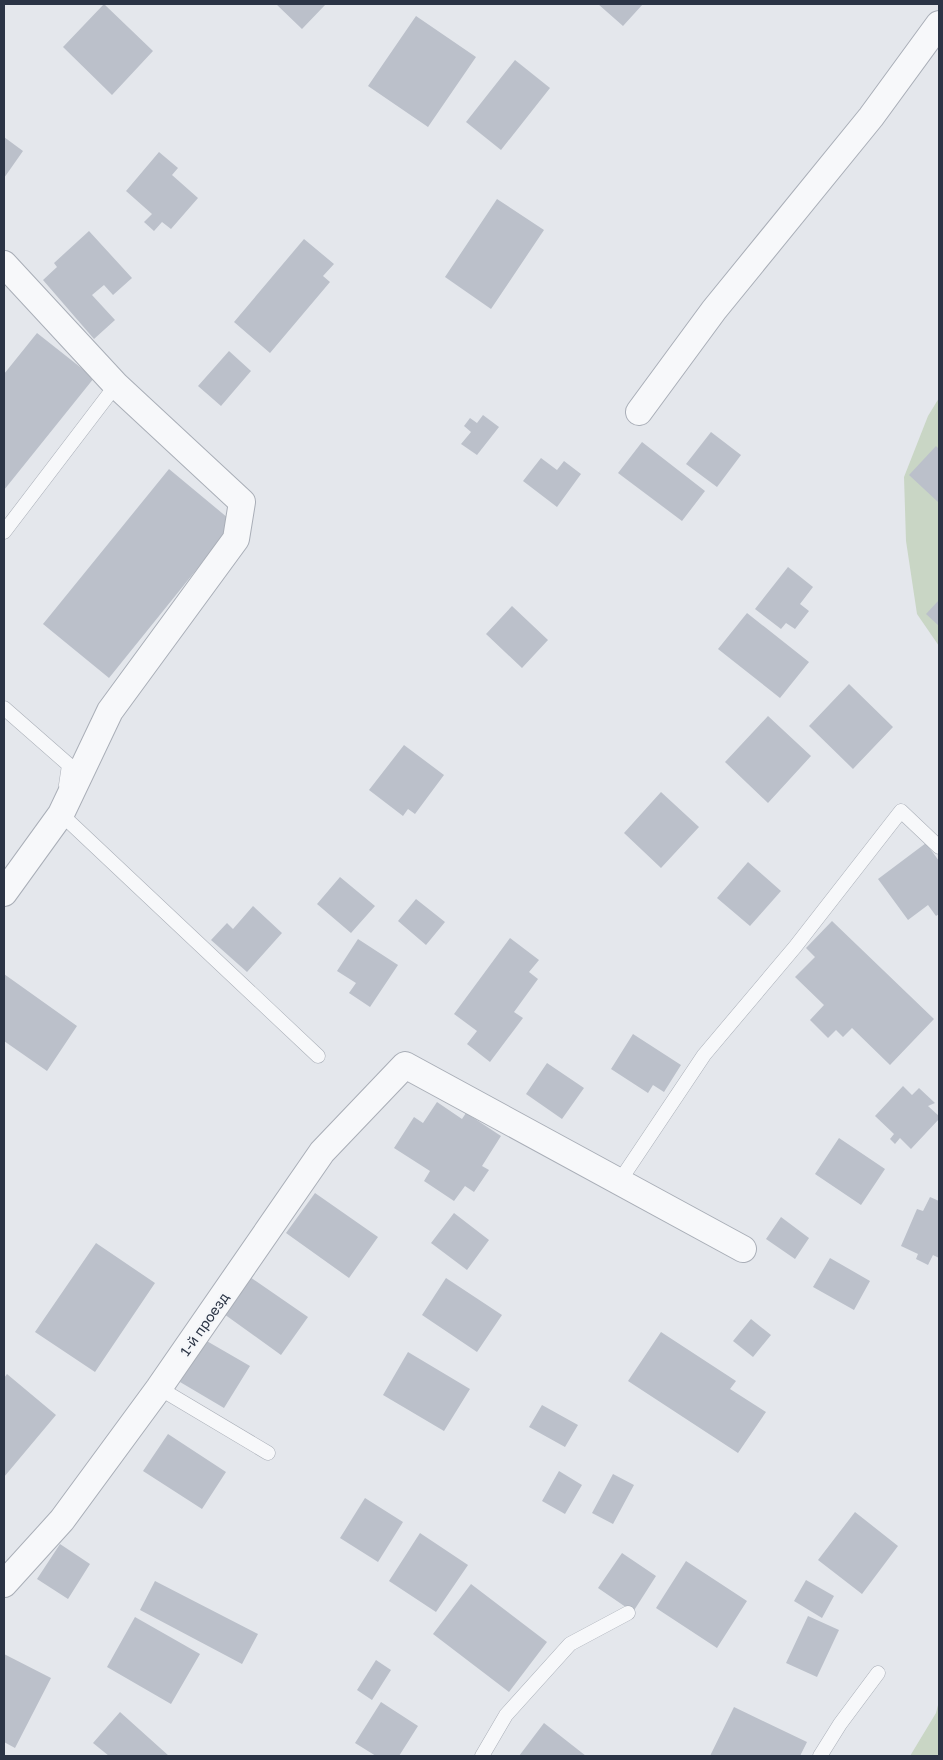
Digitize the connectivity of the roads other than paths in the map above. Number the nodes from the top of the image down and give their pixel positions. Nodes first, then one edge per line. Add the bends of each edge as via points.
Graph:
1 (939, 24) edge
2 (4, 264) edge
3 (116, 385) junction
4 (640, 412) dead end
5 (4, 532) edge
6 (4, 708) edge
7 (61, 814) junction
8 (939, 847) edge
9 (4, 893) edge
10 (318, 1056) dead end
11 (619, 1182) junction
12 (743, 1249) dead end
13 (159, 1388) junction
14 (268, 1453) dead end
15 (4, 1584) edge
16 (628, 1613) dead end
17 (878, 1673) dead end
18 (482, 1756) edge
19 (820, 1756) edge

1 - 4 street via 871,117 714,310
2 - 3 street
3 - 5 lane
3 - 7 street via 242,502 236,539 110,711
6 - 7 lane via 69,765
7 - 9 street
7 - 10 lane
8 - 11 lane via 901,811 795,947 704,1055
11 - 12 street
11 - 13 street, 1-й проезд via 405,1065 322,1152
13 - 14 lane
13 - 15 street, 1-й проезд via 62,1520
16 - 18 lane via 570,1644 506,1715
17 - 19 lane

